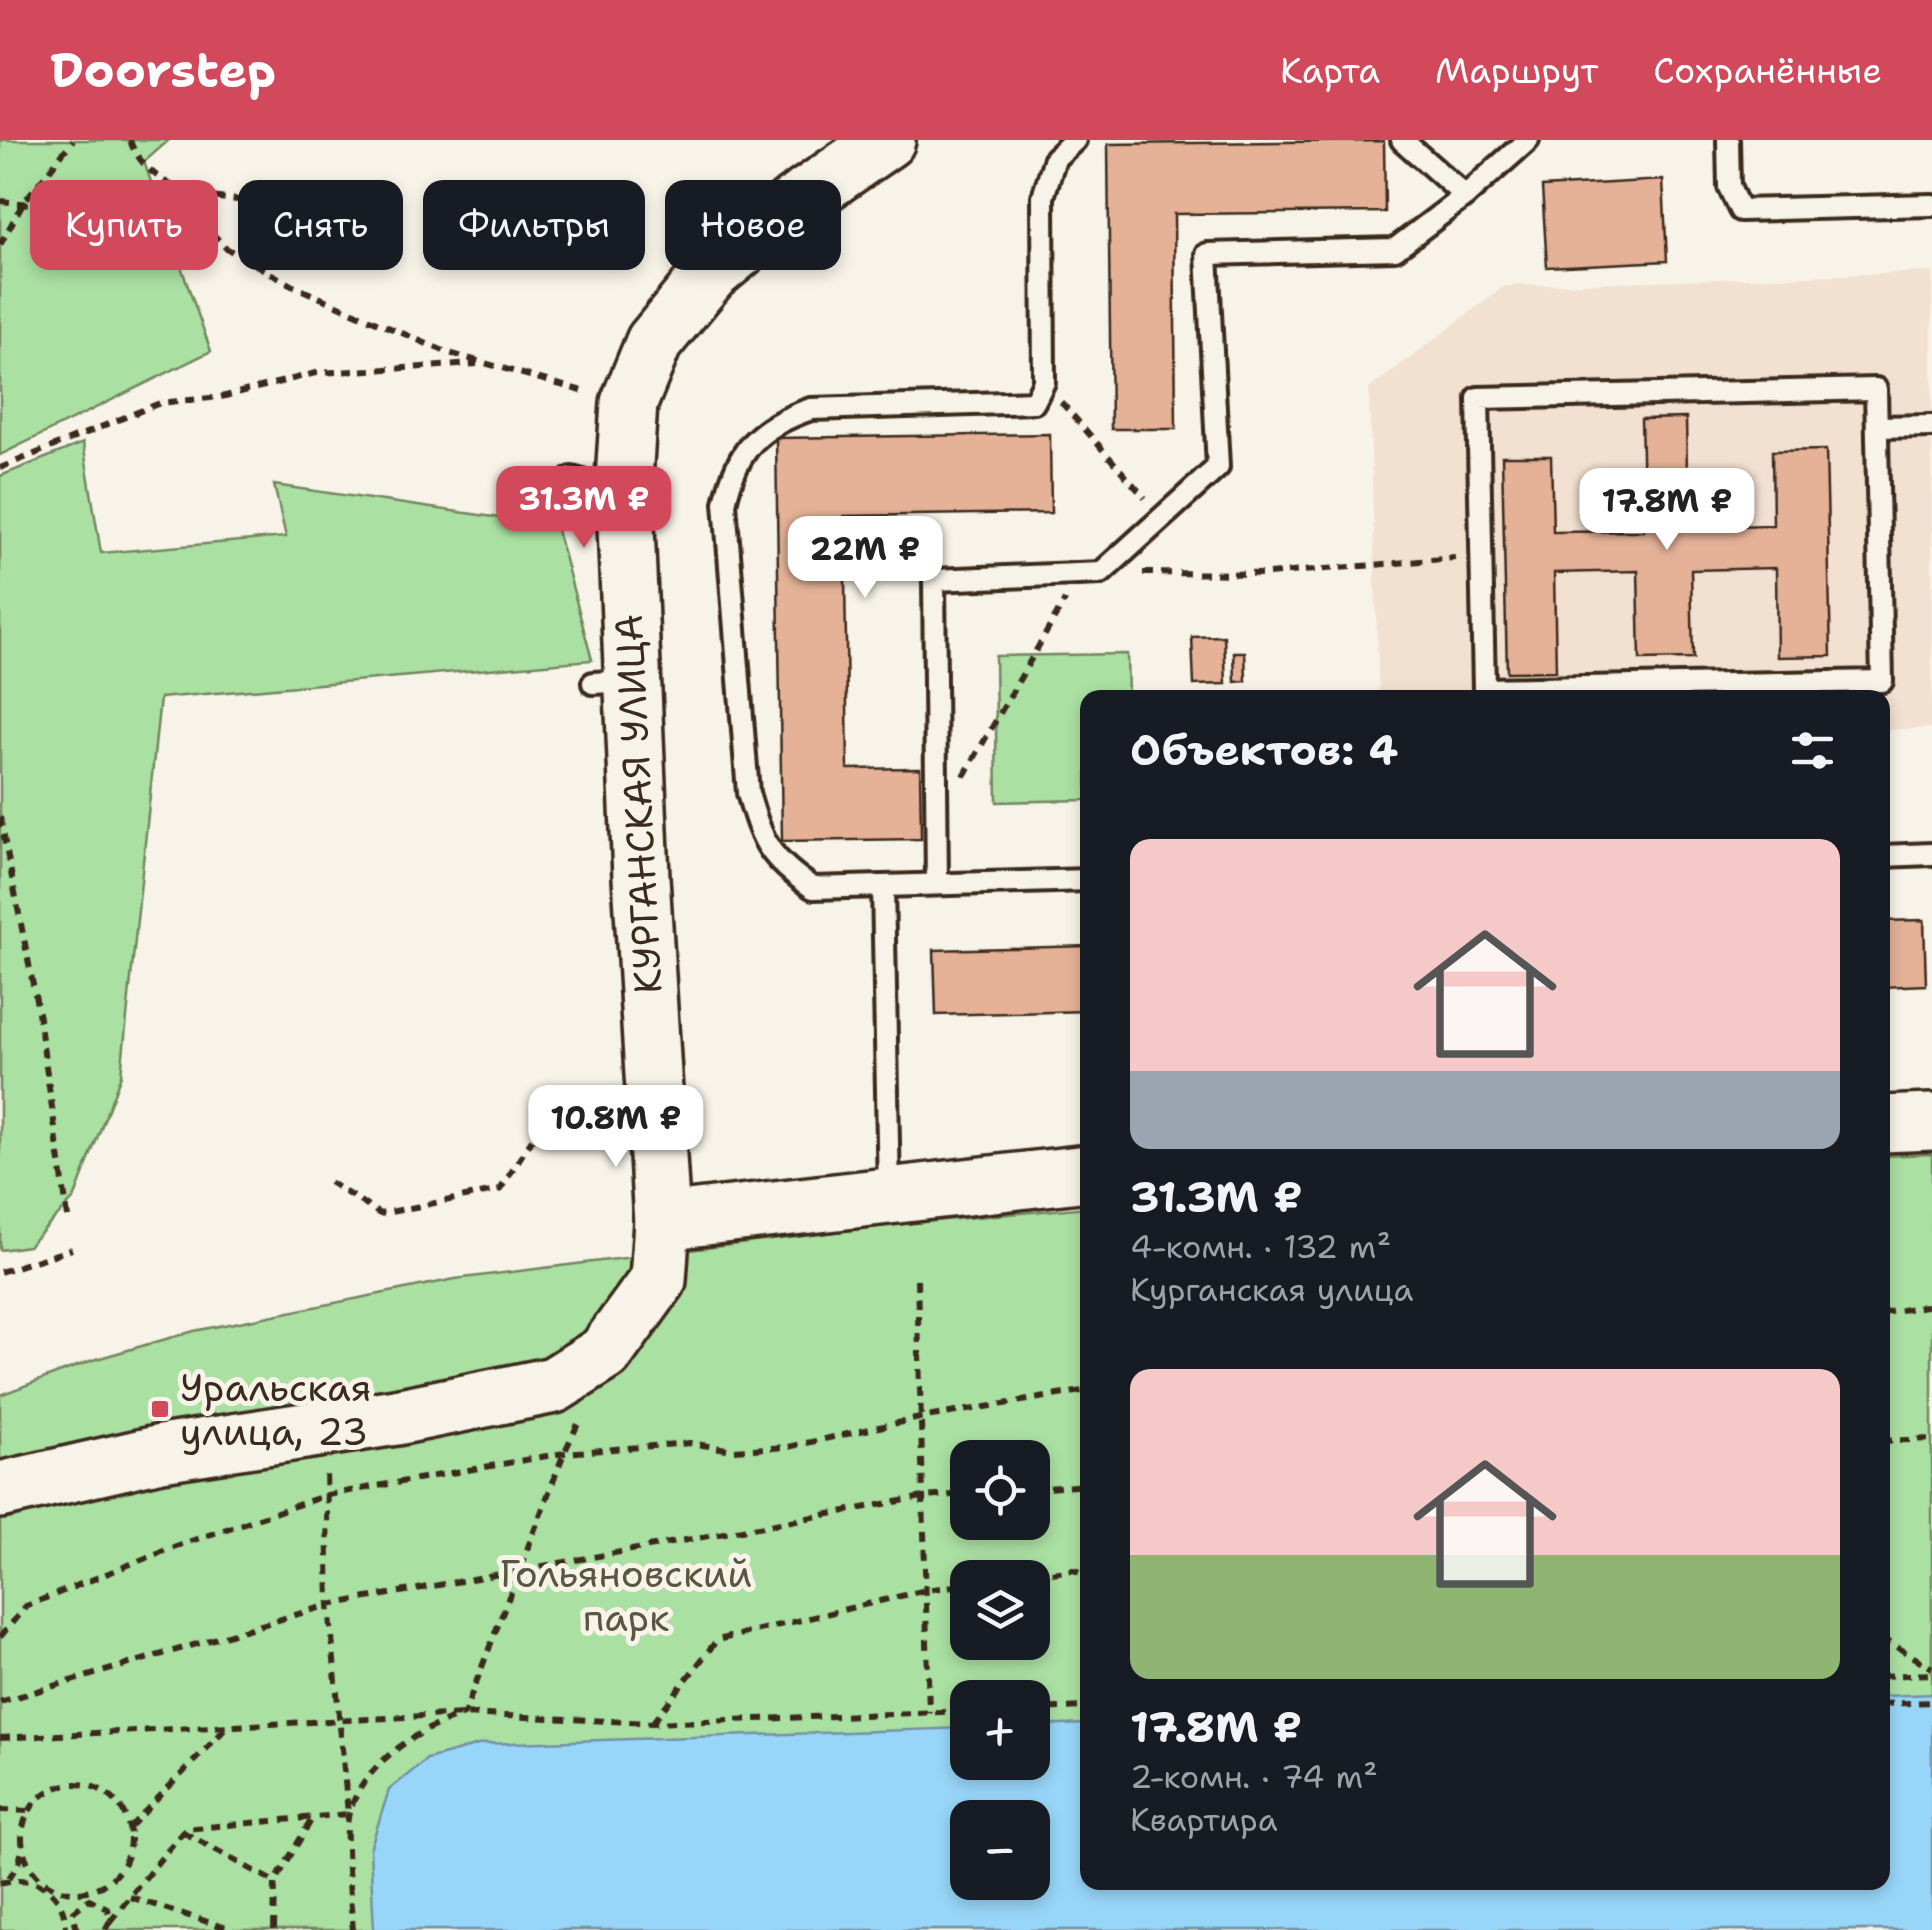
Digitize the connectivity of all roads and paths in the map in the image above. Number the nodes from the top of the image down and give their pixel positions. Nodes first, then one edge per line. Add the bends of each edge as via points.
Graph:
1 (73, 140) edge
2 (130, 140) edge
3 (887, 140) edge
4 (1075, 140) edge
5 (1402, 140) edge
6 (1528, 140) edge
7 (1728, 140) edge
8 (164, 180) edge
9 (1465, 196) junction
10 (0, 201) edge
11 (23, 203) junction
12 (30, 204) edge
13 (1932, 204) edge
14 (218, 239) edge
15 (0, 245) edge
16 (482, 364) junction
17 (1044, 382) junction
18 (629, 403) junction
19 (1932, 426) edge
20 (1877, 427) junction
21 (0, 468) edge
22 (572, 478) dead end
23 (625, 493) junction
24 (1162, 518) junction
25 (1481, 556) junction
26 (1090, 573) junction
27 (0, 817) edge
28 (936, 824) junction
29 (1932, 854) edge
30 (1890, 856) edge
31 (1080, 880) edge
32 (937, 884) junction
33 (883, 886) junction
34 (1932, 1122) edge
35 (1890, 1124) edge
36 (532, 1139) dead end
37 (1080, 1174) edge
38 (329, 1182) dead end
39 (889, 1196) junction
40 (662, 1222) junction
41 (68, 1224) dead end
42 (72, 1249) dead end
43 (0, 1272) edge
44 (916, 1279) dead end
45 (1932, 1305) edge
46 (1890, 1312) edge
47 (1080, 1391) edge
48 (582, 1416) dead end
49 (920, 1418) junction
50 (1932, 1439) edge
51 (1890, 1442) edge
52 (564, 1453) junction
53 (1080, 1486) edge
54 (1050, 1488) edge
55 (0, 1490) edge
56 (327, 1495) junction
57 (950, 1495) edge
58 (923, 1497) junction
59 (520, 1568) junction
60 (1080, 1572) edge
61 (1050, 1573) edge
62 (950, 1587) edge
63 (926, 1590) junction
64 (329, 1605) junction
65 (0, 1637) edge
66 (1890, 1643) edge
67 (1932, 1671) edge
68 (1890, 1675) edge
69 (0, 1702) edge
70 (1932, 1702) edge
71 (1890, 1704) edge
72 (1080, 1706) edge
73 (1050, 1707) edge
74 (950, 1711) edge
75 (929, 1712) junction
76 (464, 1714) junction
77 (340, 1719) junction
78 (652, 1723) junction
79 (229, 1725) junction
80 (0, 1738) edge
81 (0, 1810) edge
82 (28, 1811) junction
83 (348, 1814) junction
84 (313, 1817) junction
85 (129, 1828) junction
86 (183, 1832) junction
87 (22, 1850) junction
88 (2, 1882) edge
89 (275, 1882) junction
90 (43, 1883) junction
91 (85, 1896) junction
92 (129, 1897) junction
93 (110, 1921) junction
94 (66, 1930) edge
95 (77, 1930) edge
96 (105, 1930) edge
97 (233, 1930) edge
98 (274, 1930) edge
99 (353, 1930) edge

1 - 11 path
2 - 8 path
3 - 18 main road, КУРГАНСКАЯ УЛИЦА via 710,274 654,342
4 - 17 lane via 1055,158 1042,197
5 - 9 lane
6 - 9 lane
7 - 13 lane via 1729,187 1740,210
9 - 24 lane via 1395,249 1207,254 1218,467
10 - 11 path
11 - 12 path
11 - 15 path
14 - 16 path via 293,286
16 - 18 path
16 - 21 path via 316,373 221,396 160,402
17 - 24 path
17 - 33 lane via 1034,402 811,409 784,418 733,468 725,503 748,793 759,835 784,868 813,888
18 - 23 main road, КУРГАНСКАЯ УЛИЦА
19 - 20 lane
20 - 25 lane via 1876,390 1478,398
20 - 25 lane via 1882,681 1484,689
22 - 23 lane
23 - 40 main road, КУРГАНСКАЯ УЛИЦА via 613,682
24 - 26 lane
25 - 26 path via 1268,574
26 - 28 path
26 - 28 lane via 934,580
27 - 41 path
28 - 32 lane
29 - 30 lane
31 - 32 lane
32 - 33 lane
33 - 39 lane
34 - 35 main road
36 - 38 path via 500,1190 380,1214
37 - 39 main road
39 - 40 main road
40 - 55 main road, КУРГАНСКАЯ УЛИЦА via 658,1280 605,1353 554,1384 160,1454
42 - 43 path
44 - 49 path
45 - 46 path
47 - 49 path
48 - 52 path
49 - 52 path via 788,1448 690,1443
49 - 58 path
50 - 51 path
52 - 56 path
52 - 59 path
53 - 54 path
56 - 64 path
56 - 65 path via 26,1606
57 - 58 path
58 - 59 path
58 - 63 path
59 - 64 path
59 - 76 path
60 - 61 path
62 - 63 path
63 - 75 path
63 - 78 path via 717,1640
64 - 69 path
64 - 77 path
66 - 67 path
67 - 68 path
70 - 71 path
72 - 73 path
74 - 75 path
75 - 78 path
76 - 77 path
76 - 78 path
76 - 83 path via 404,1742 369,1776
77 - 79 path
77 - 83 path
79 - 80 path
79 - 85 path
81 - 82 path
82 - 85 path via 42,1795 80,1784 116,1800
82 - 87 path
83 - 84 path
83 - 99 path
84 - 86 path
84 - 89 path
85 - 91 path via 128,1858 117,1875
86 - 89 path
86 - 92 path
87 - 88 path via 15,1872
87 - 90 path
88 - 90 path
89 - 98 path
90 - 91 path
90 - 94 path via 58,1899
91 - 93 path via 102,1903
91 - 95 path via 73,1912
92 - 93 path
92 - 97 path
93 - 96 path

